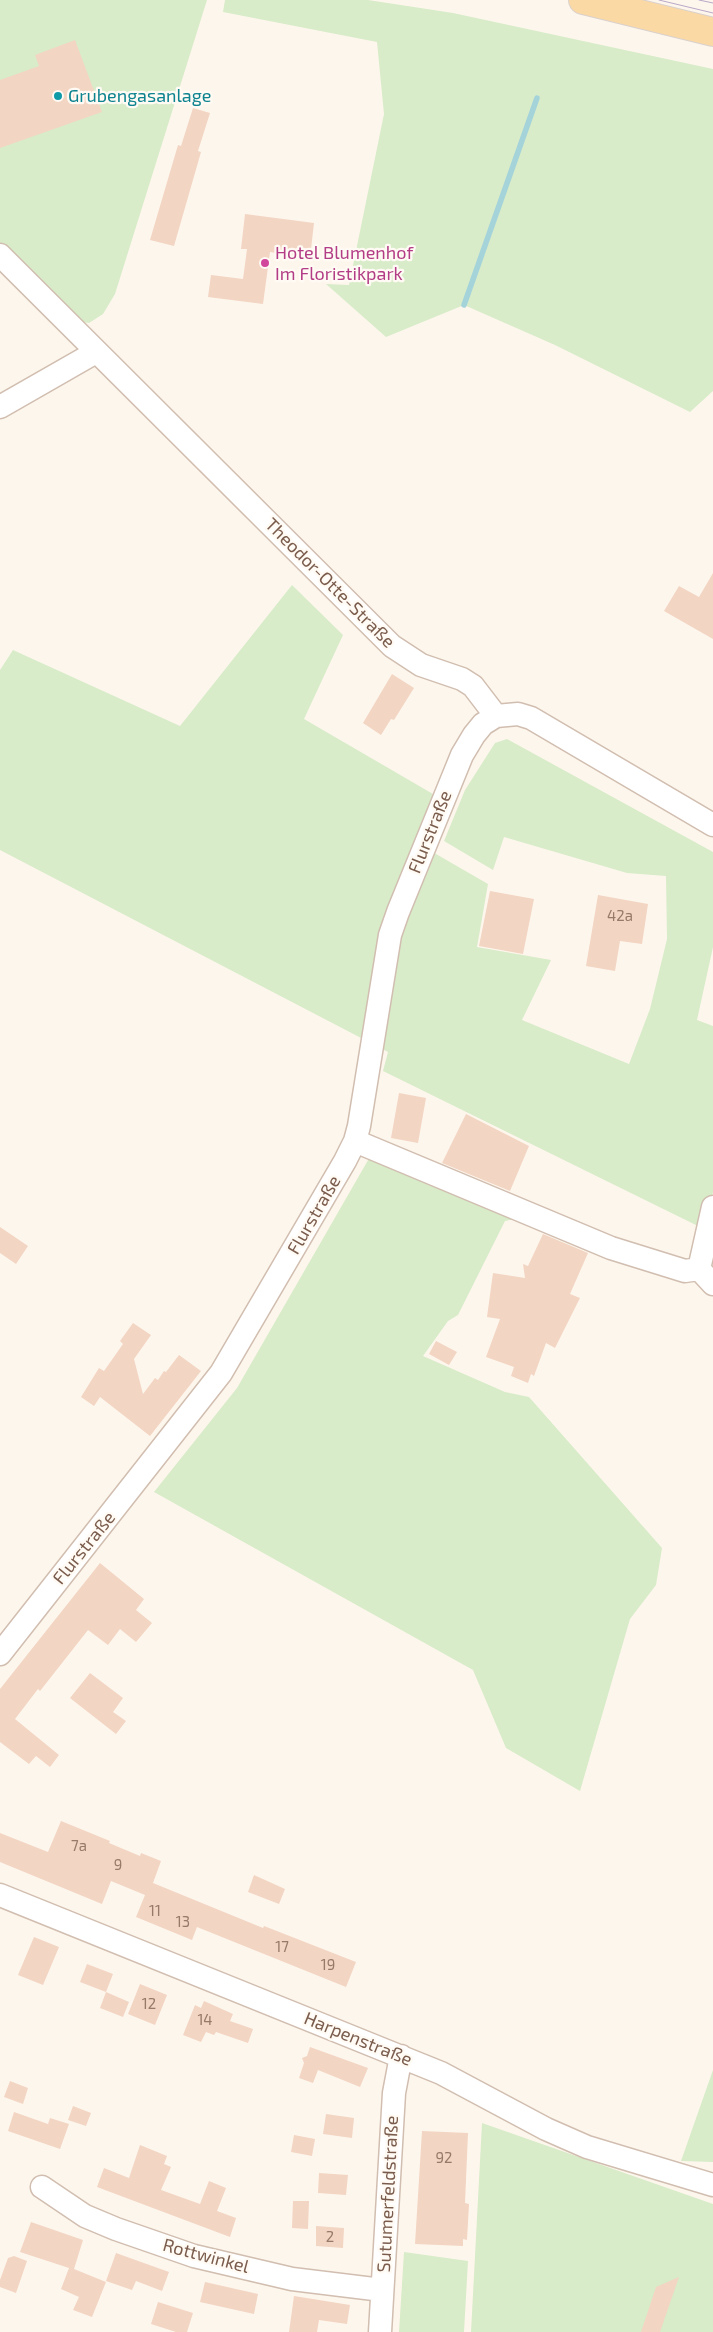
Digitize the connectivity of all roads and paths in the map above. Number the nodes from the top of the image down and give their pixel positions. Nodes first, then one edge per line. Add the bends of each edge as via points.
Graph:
1 (584, 0) edge
2 (713, 32) edge
3 (0, 255) edge
4 (96, 352) junction
5 (0, 407) edge
6 (496, 716) junction
7 (713, 825) edge
8 (355, 1141) junction
9 (713, 1208) edge
10 (706, 1277) edge
11 (0, 1654) edge
12 (0, 1895) edge
13 (401, 2056) junction
14 (713, 2185) edge
15 (42, 2187) dead end
16 (382, 2290) junction
17 (380, 2332) edge

1 - 2 main road
3 - 4 street, Theodor-Otte-Straße
4 - 5 street
4 - 6 street, Theodor-Otte-Straße via 392,646 421,665 473,686
6 - 7 street via 518,714 531,718
6 - 8 street, Flurstraße via 474,734 462,755 390,935
8 - 10 street via 611,1248
8 - 11 street, Flurstraße via 221,1373
9 - 10 street
12 - 13 street, Harpenstraße
13 - 14 street, Harpenstraße via 441,2073 546,2130 587,2147
13 - 16 street, Sutumerfeldstraße via 394,2092
15 - 16 street, Rottwinkel via 85,2216 194,2256 292,2278
16 - 17 street, Sutumerfeldstraße

